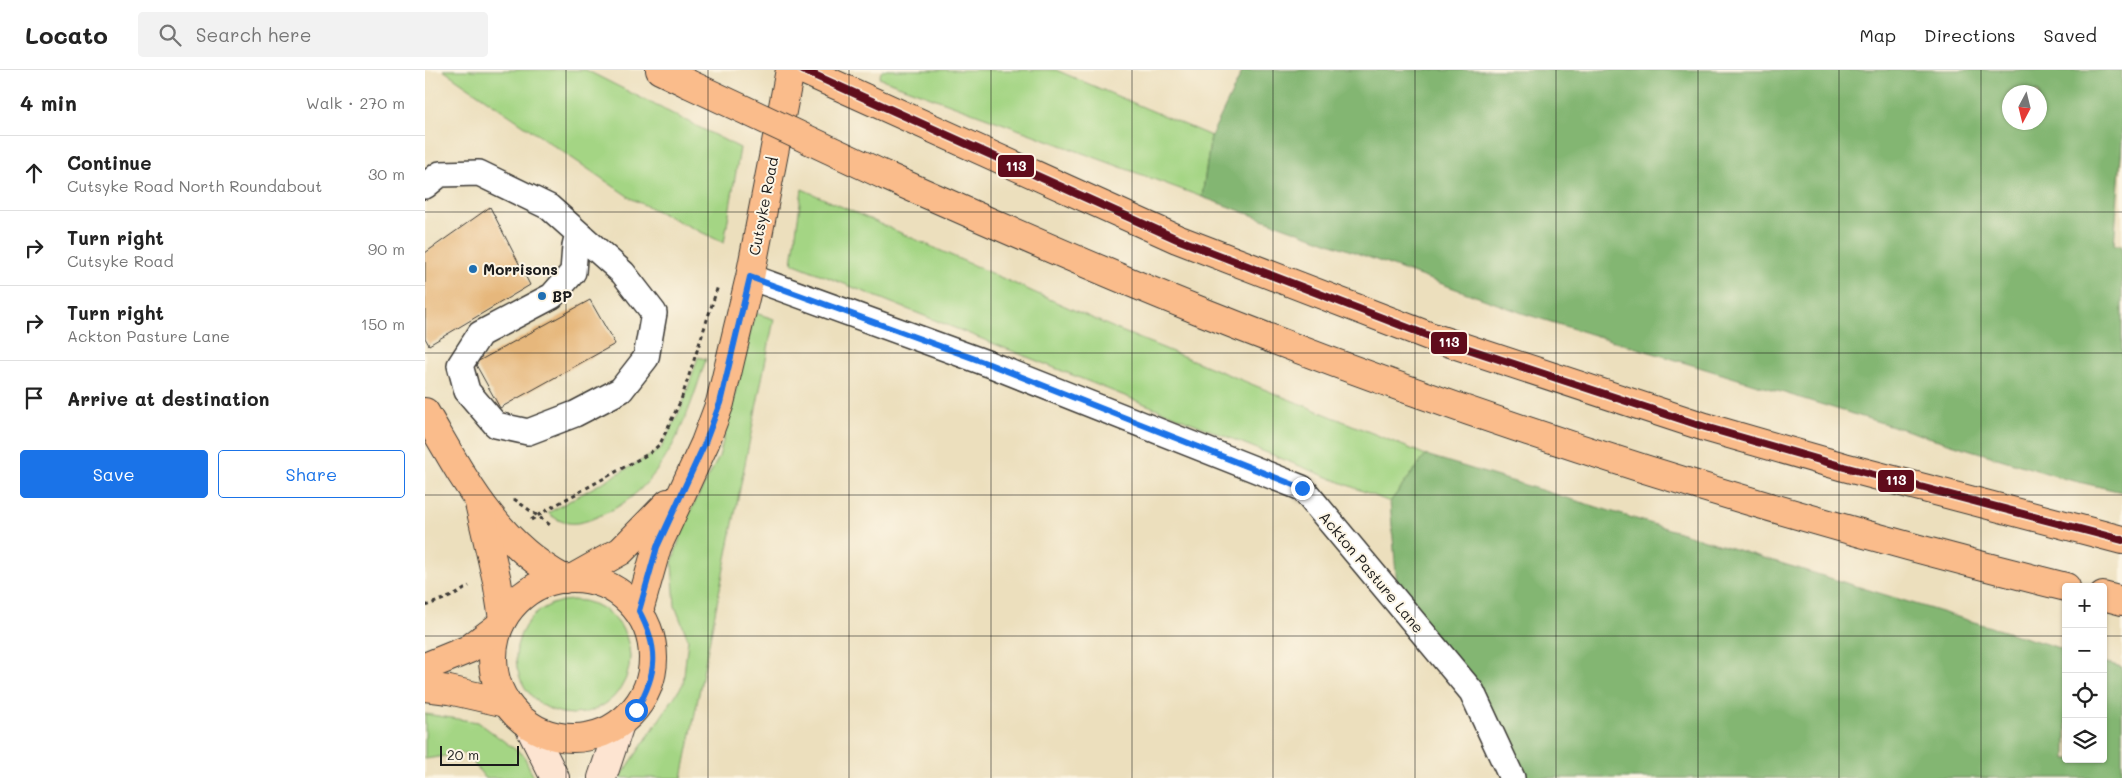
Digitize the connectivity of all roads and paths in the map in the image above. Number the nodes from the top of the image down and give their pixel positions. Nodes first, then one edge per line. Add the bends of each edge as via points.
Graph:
1 (660, 70) edge
2 (790, 70) edge
3 (803, 70) edge
4 (425, 186) edge
5 (578, 233) junction
6 (750, 277) junction
7 (721, 278) dead end
8 (425, 412) edge
9 (686, 483) junction
10 (513, 499) dead end
11 (478, 502) junction
12 (537, 516) junction
13 (553, 527) dead end
14 (2122, 540) edge
15 (569, 578) junction
16 (469, 586) dead end
17 (2062, 586) edge
18 (2107, 597) edge
19 (2122, 601) edge
20 (425, 606) edge
21 (639, 611) junction
22 (501, 623) junction
23 (425, 667) edge
24 (425, 687) edge
25 (506, 704) junction
26 (620, 724) junction
27 (529, 726) junction
28 (555, 778) edge
29 (602, 778) edge
30 (1511, 778) edge

1 - 17 main road, bridge via 886,176 1197,310 1404,388 1555,440 1817,521
2 - 6 main road, Cutsyke Road
3 - 14 main road via 1177,239 1429,336 1835,465
4 - 5 street via 440,174 479,173 549,207
5 - 5 street via 623,273 654,313 646,358 621,390 575,414 528,432 496,426 467,391 460,366 480,334 552,296 573,272
6 - 9 main road, Cutsyke Road via 720,403
6 - 30 street, Ackton Pasture Lane via 989,364 1302,488 1472,692
7 - 12 path via 681,400 660,444 650,453
8 - 11 main road
9 - 15 main road, Cutsyke Road via 621,551
9 - 21 main road, Cutsyke Road via 657,547
10 - 12 path
11 - 15 main road via 525,554 543,567
11 - 22 main road via 497,581
12 - 13 path
15 - 21 main road via 598,582 621,593
15 - 22 main road via 556,579 534,588 516,601
16 - 20 path
18 - 19 main road
21 - 26 main road via 649,630 654,650 653,671 647,692
22 - 23 main road via 469,649
22 - 25 main road via 493,653 495,679
24 - 25 main road
25 - 27 main road
26 - 27 main road via 603,734 585,738 546,734
26 - 29 main road
27 - 28 main road

